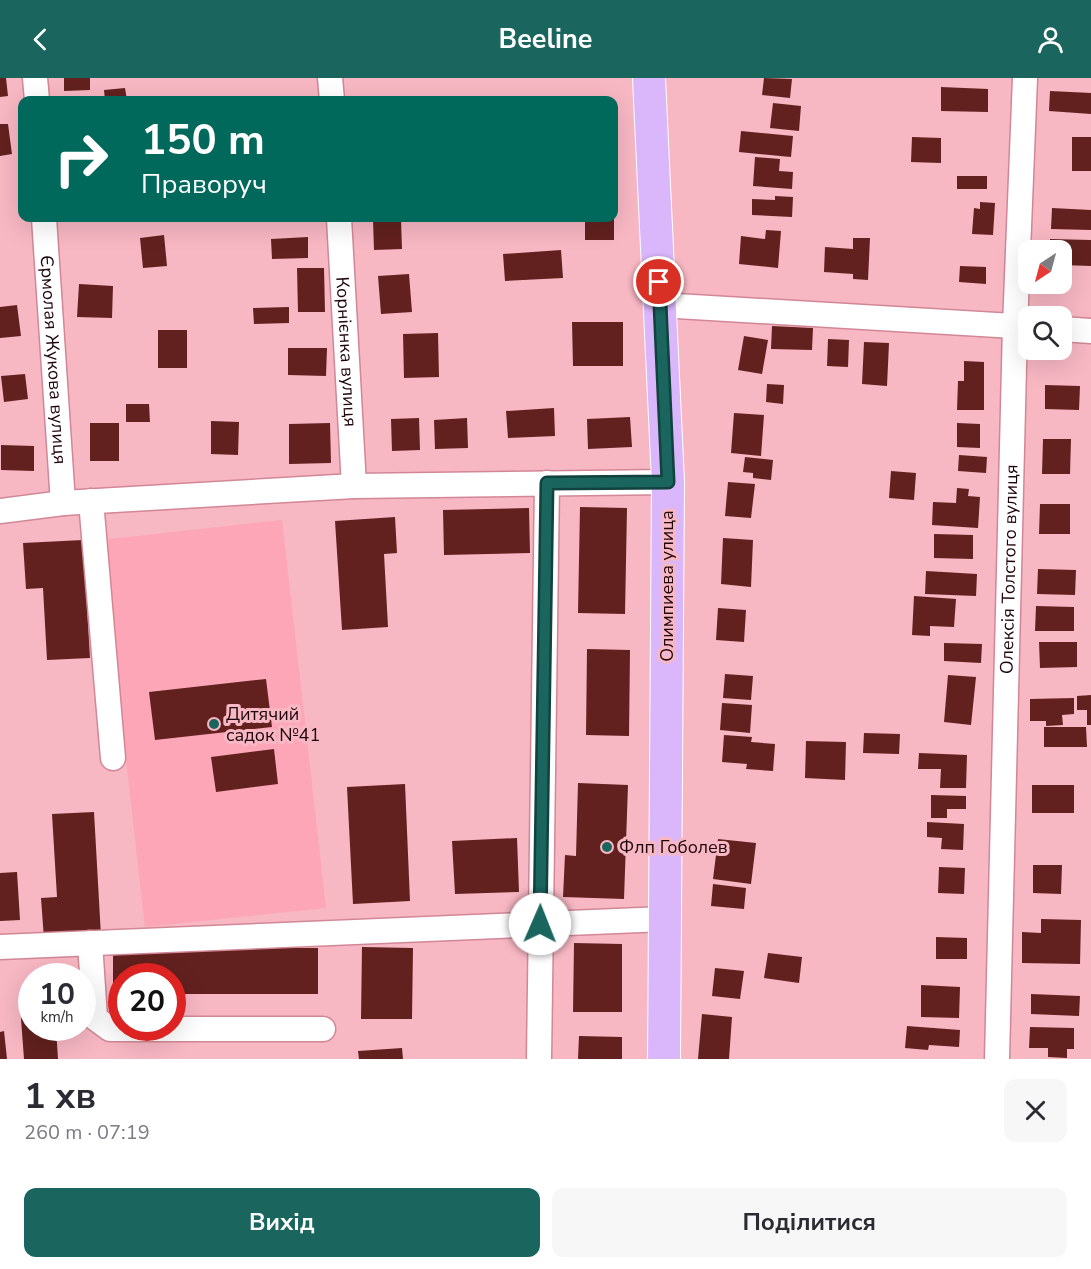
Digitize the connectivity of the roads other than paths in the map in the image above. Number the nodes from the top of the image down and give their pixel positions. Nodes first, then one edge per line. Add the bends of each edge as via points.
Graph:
1 (35, 78) edge
2 (330, 78) edge
3 (649, 78) edge
4 (1024, 78) edge
5 (37, 96) edge
6 (332, 96) edge
7 (44, 222) edge
8 (339, 222) edge
9 (660, 305) junction
10 (1022, 306) edge
11 (1018, 327) edge
12 (1072, 330) edge
13 (1091, 331) edge
14 (1021, 360) edge
15 (668, 482) junction
16 (547, 483) junction
17 (354, 486) junction
18 (91, 501) junction
19 (63, 502) junction
20 (0, 511) edge
21 (113, 758) dead end
22 (665, 919) junction
23 (540, 924) junction
24 (90, 943) junction
25 (0, 947) edge
26 (323, 1029) dead end
27 (539, 1059) edge
28 (664, 1059) edge
29 (997, 1059) edge

1 - 5 street
2 - 6 street
3 - 9 main road, Олимпиева улица
4 - 10 street, Олексія Толстого вулиця
7 - 19 street, Єрмолая Жукова вулиця
8 - 17 street, Корнієнка вулиця
9 - 11 street
9 - 15 main road, Олимпиева улица
12 - 13 street
14 - 29 street, Олексія Толстого вулиця
15 - 16 street
15 - 22 main road, Олимпиева улица
16 - 17 street
16 - 23 street
17 - 18 street
18 - 19 street
18 - 21 street
19 - 20 street
22 - 23 street
22 - 28 main road, Олимпиева улица
23 - 24 street
23 - 27 street
24 - 25 street
24 - 26 street via 94,1018 110,1029

